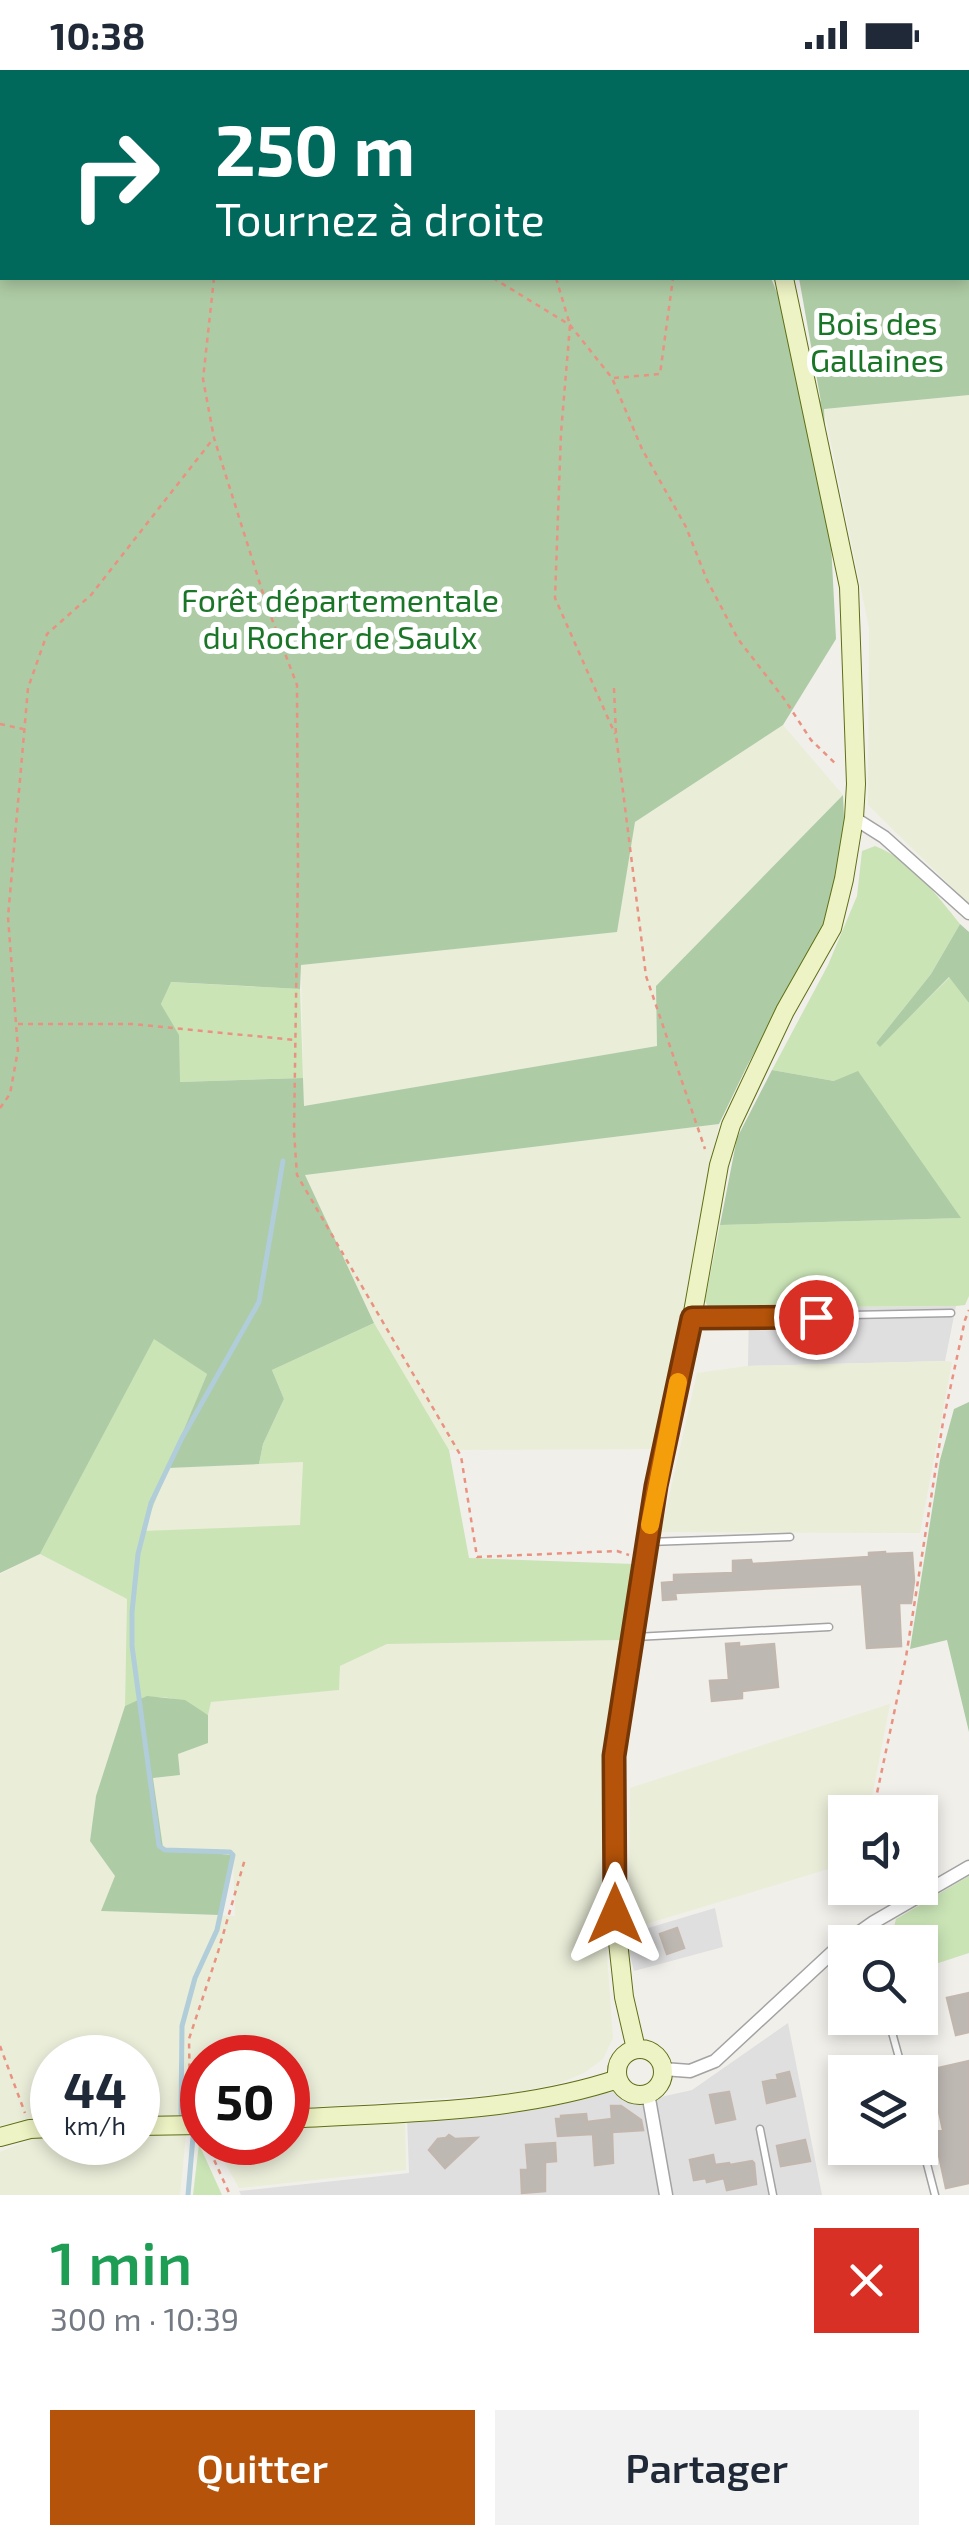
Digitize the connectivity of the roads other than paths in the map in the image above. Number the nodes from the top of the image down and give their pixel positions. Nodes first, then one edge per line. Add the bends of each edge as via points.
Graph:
1 (784, 280) edge
2 (854, 818) junction
3 (969, 913) edge
4 (950, 1313) dead end
5 (692, 1318) junction
6 (790, 1536) dead end
7 (646, 1551) junction
8 (829, 1627) dead end
9 (634, 1637) junction
10 (969, 1866) edge
11 (874, 1922) junction
12 (874, 1925) edge
13 (636, 2049) junction
14 (662, 2069) junction
15 (618, 2079) junction
16 (648, 2093) junction
17 (310, 2118) edge
18 (760, 2128) dead end
19 (30, 2129) edge
20 (0, 2137) edge
21 (928, 2165) edge
22 (666, 2195) edge
23 (774, 2195) edge
24 (936, 2195) edge

1 - 2 main road via 849,588
2 - 3 street via 884,836
2 - 5 main road via 832,928 731,1125
4 - 5 lane
5 - 7 main road
6 - 7 lane
7 - 9 main road
8 - 9 lane
9 - 13 main road via 614,1756 614,1874 624,1997
10 - 11 street
11 - 12 lane
11 - 14 street via 714,2061 690,2071
13 - 14 main road via 652,2052
13 - 15 main road via 618,2062
14 - 16 main road via 660,2083
15 - 16 main road via 630,2093
15 - 17 main road via 491,2106
16 - 22 street
18 - 23 lane
19 - 20 main road
21 - 24 lane

